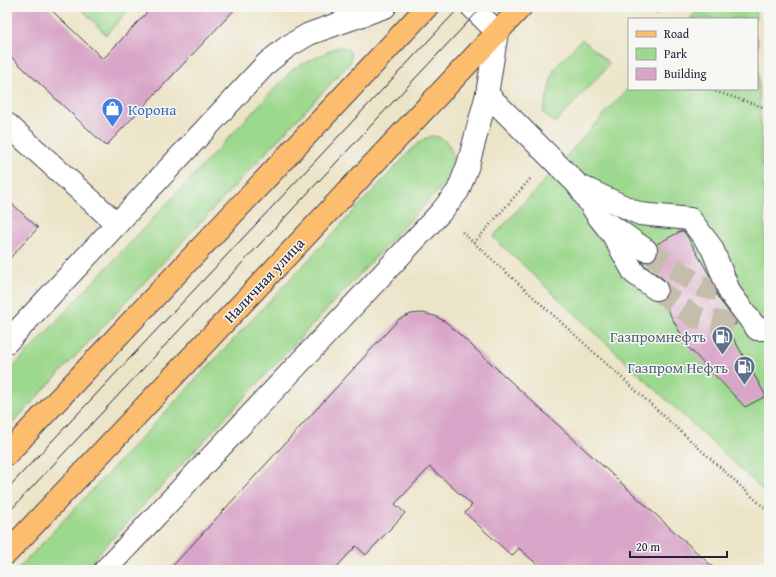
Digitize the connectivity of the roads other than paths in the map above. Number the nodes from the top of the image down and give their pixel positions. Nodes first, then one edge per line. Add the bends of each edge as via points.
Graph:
1 (385, 7) edge
2 (428, 7) edge
3 (472, 7) edge
4 (521, 7) edge
5 (497, 32) junction
6 (487, 94) junction
7 (7, 124) edge
8 (578, 185) junction
9 (598, 216) junction
10 (117, 224) junction
11 (646, 250) tunnel mouth
12 (656, 289) tunnel mouth
13 (734, 325) tunnel mouth
14 (763, 329) edge
15 (7, 342) edge
16 (7, 454) edge
17 (7, 553) edge
18 (105, 570) edge

1 - 10 street via 309,34 267,63
2 - 16 main road
3 - 5 street
4 - 5 main road, Наличная улица
5 - 6 street
5 - 17 main road, Наличная улица
6 - 8 street
6 - 18 street via 468,165 458,191 442,212
7 - 10 street
8 - 9 street
8 - 14 street via 640,214 690,219 712,248 724,292
9 - 11 street
9 - 12 street via 613,236 634,274
10 - 15 street
13 - 14 street

